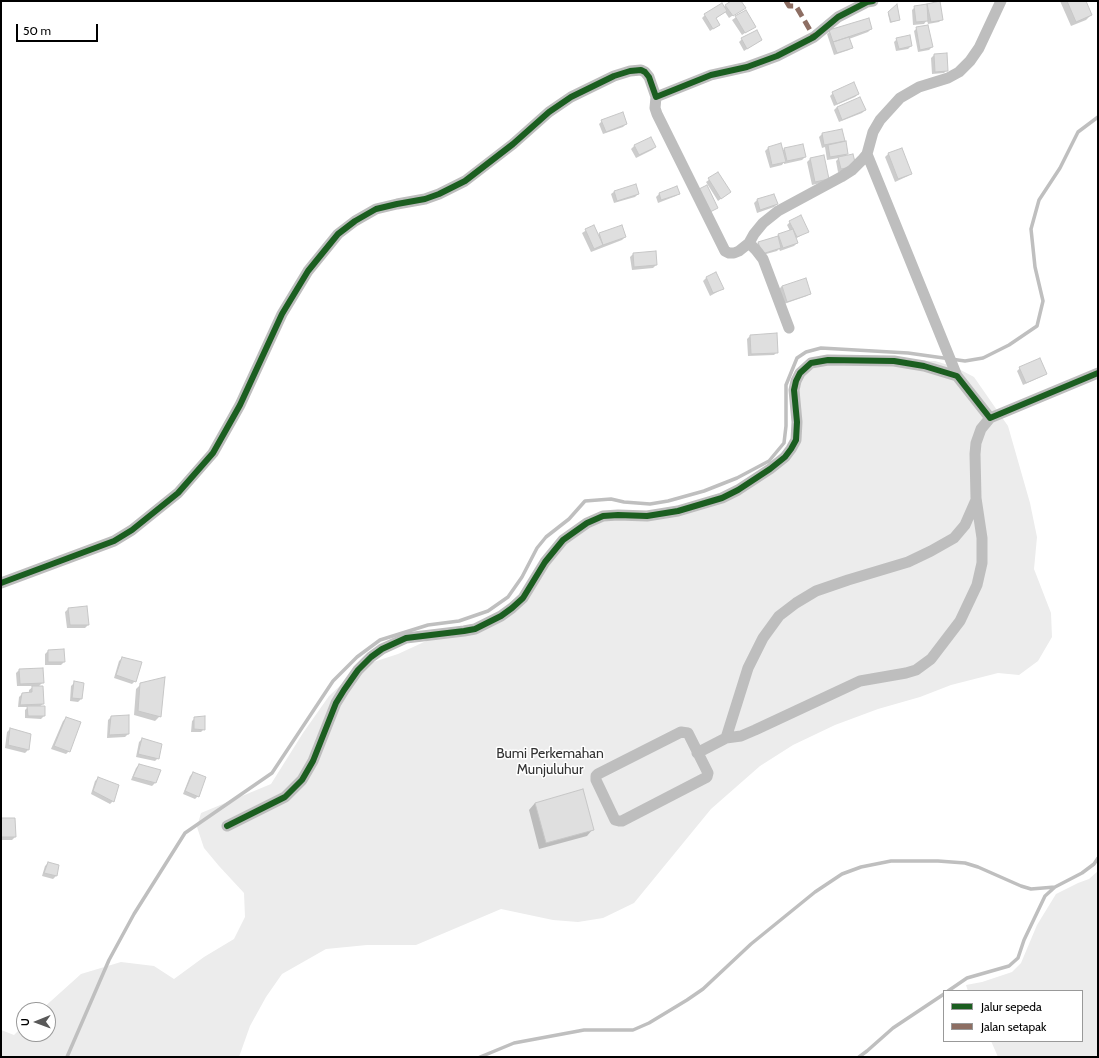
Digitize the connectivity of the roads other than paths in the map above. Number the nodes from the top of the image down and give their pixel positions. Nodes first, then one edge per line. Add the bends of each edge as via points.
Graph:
1 (869, 1) edge
2 (1001, 1) edge
3 (656, 97) junction
4 (867, 154) junction
5 (750, 244) junction
6 (789, 328) dead end
7 (955, 372) junction
8 (1098, 373) edge
9 (990, 418) junction
10 (976, 498) junction
11 (1, 583) edge
12 (726, 738) junction
13 (697, 753) junction
14 (227, 826) dead end

1 - 3 street via 838,17 814,37 777,56 748,67 711,74
2 - 4 street via 979,48 970,61 948,78 919,87 900,98 880,120 873,132
3 - 5 street via 657,114 725,251 734,253
3 - 11 street via 646,72 630,70 614,76 571,97 549,112 465,181 439,194 376,210 355,221 338,234 308,271 282,314 240,405 213,452 178,493 114,541
4 - 5 street via 847,173 778,211 763,223
4 - 7 street
5 - 6 street via 763,259
7 - 9 street
7 - 14 street via 894,361 828,360 811,363 796,381 794,390 796,440 786,457 770,470 722,498 678,511 647,516 603,516 587,523 562,540 523,598 501,616 464,632 406,638 371,657 358,670 336,703 313,761 302,780 285,797
8 - 9 street
9 - 10 street via 981,429 976,443
10 - 12 street via 965,526 954,538 908,562 816,591 779,616 763,638 748,668
10 - 12 street via 982,538 982,563 977,585 960,621 931,659 916,670 860,681 741,736
12 - 13 street
13 - 13 street via 688,733 681,732 598,774 596,780 615,820 622,821 707,777 708,773

